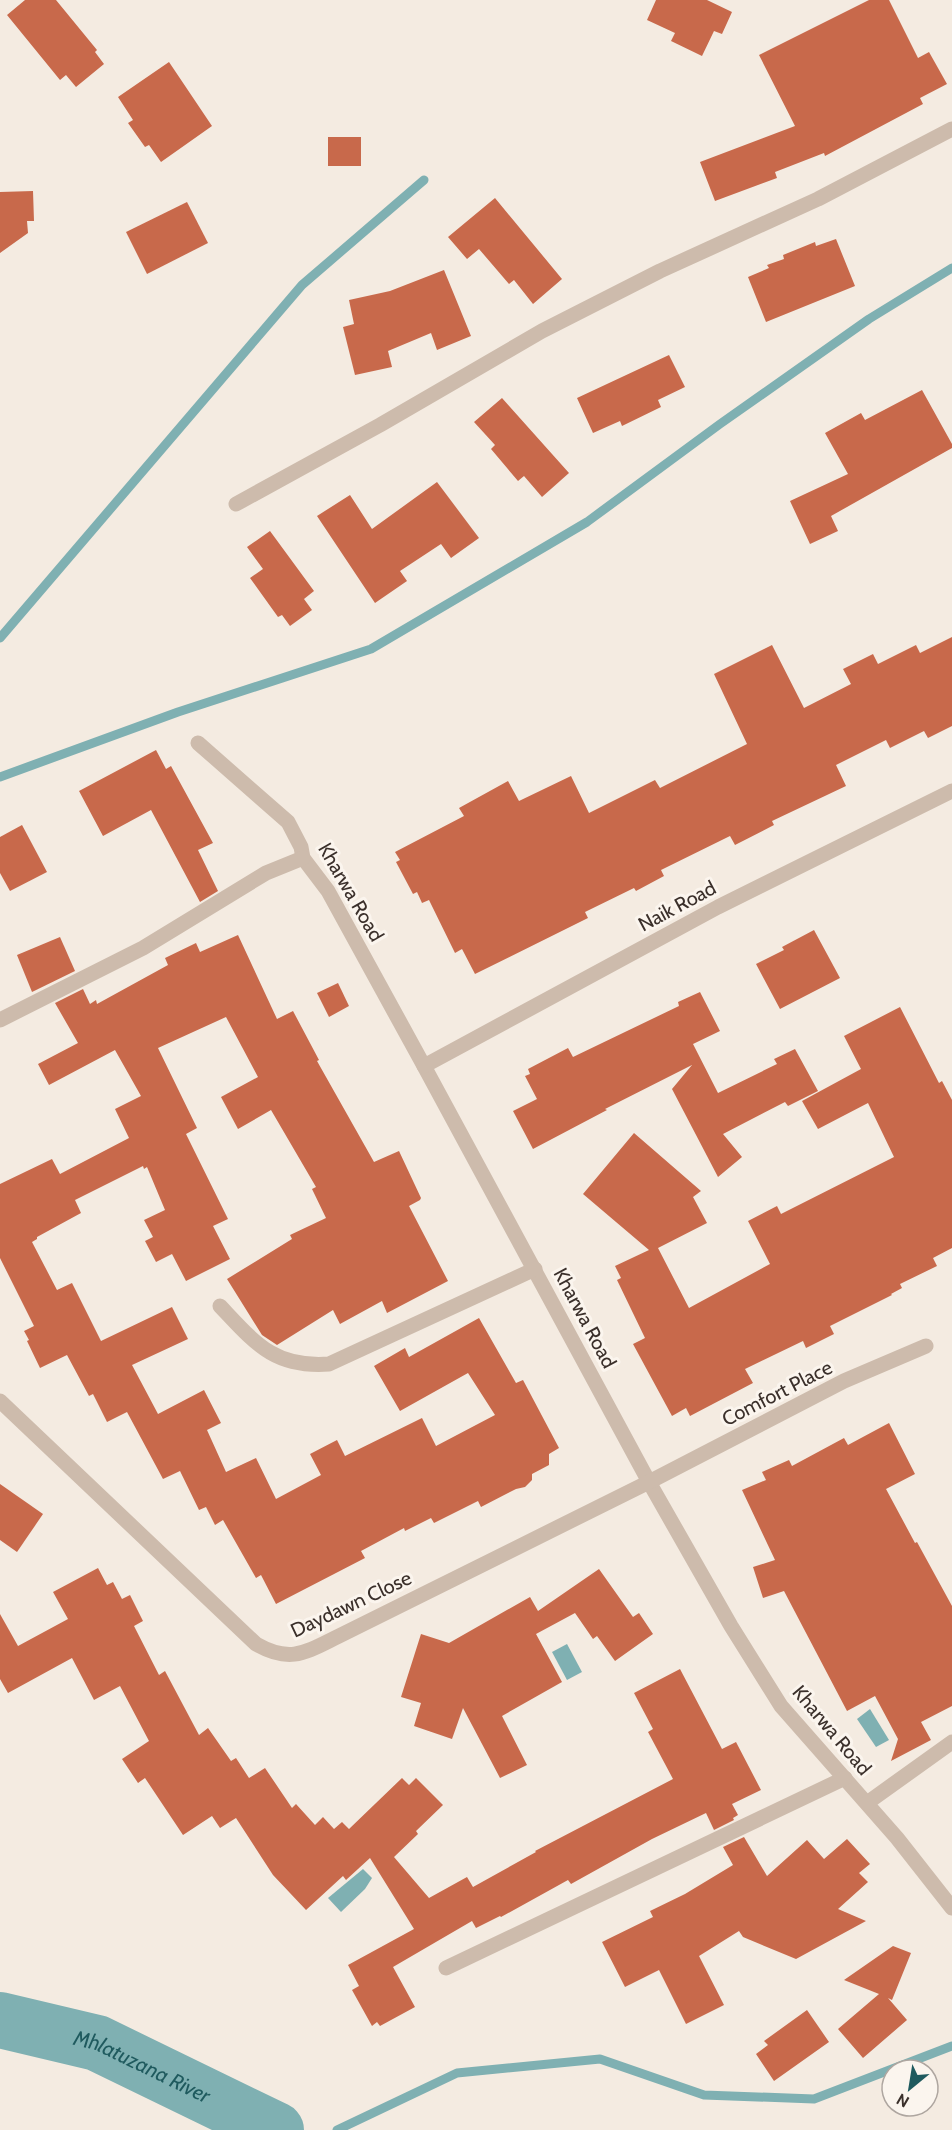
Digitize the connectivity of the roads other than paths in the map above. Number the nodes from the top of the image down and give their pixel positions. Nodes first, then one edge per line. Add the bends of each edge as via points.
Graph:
1 (952, 129) edge
2 (236, 504) dead end
3 (198, 743) dead end
4 (952, 791) edge
5 (303, 858) junction
6 (0, 1020) edge
7 (424, 1066) junction
8 (535, 1269) junction
9 (220, 1306) dead end
10 (926, 1346) dead end
11 (0, 1401) edge
12 (650, 1482) junction
13 (952, 1742) edge
14 (845, 1778) junction
15 (867, 1803) junction
16 (952, 1908) edge
17 (446, 1968) dead end

1 - 2 street via 818,199 660,271 542,331
3 - 5 street, Kharwa Road via 288,822
4 - 7 street, Naik Road via 718,907
5 - 6 street via 266,873 143,948
5 - 7 street, Kharwa Road via 328,891
7 - 8 street, Kharwa Road
8 - 9 street via 328,1364 308,1365 281,1359 264,1349
8 - 12 street, Kharwa Road
10 - 12 street, Comfort Place via 844,1381
11 - 12 street, Daydawn Close via 256,1644 272,1653 288,1655 311,1650
12 - 14 street, Kharwa Road via 781,1706
13 - 15 street
14 - 15 street, Kharwa Road
14 - 17 street
15 - 16 street, Kharwa Road

